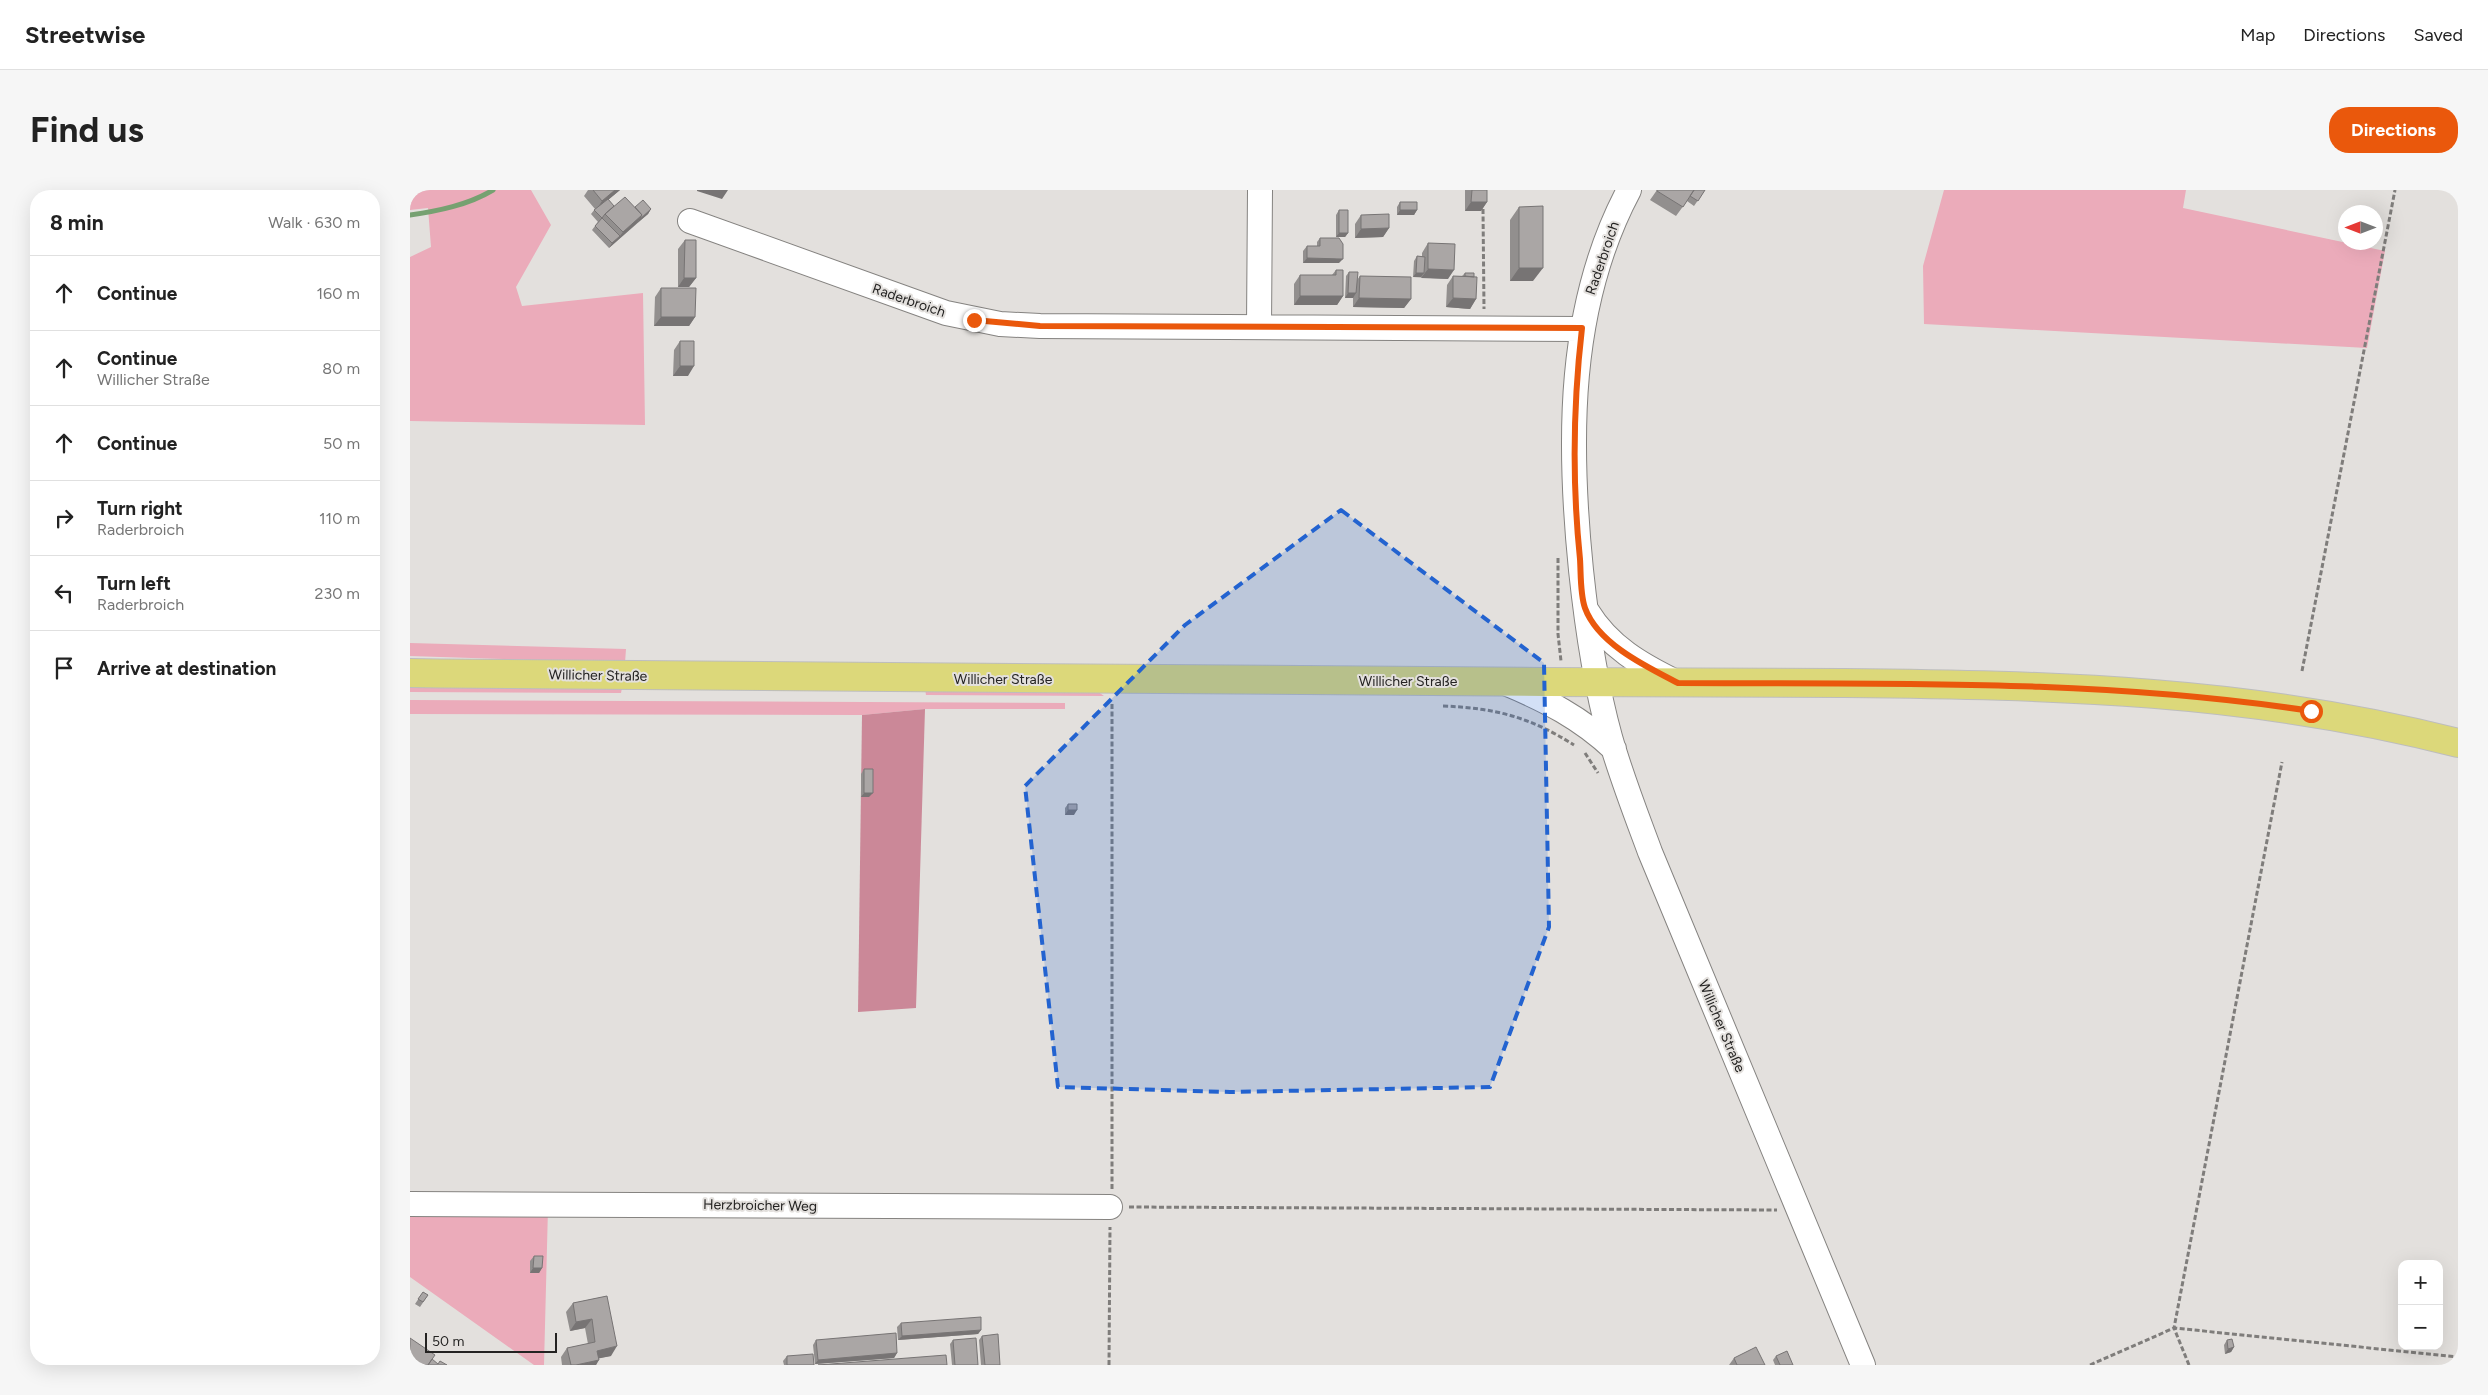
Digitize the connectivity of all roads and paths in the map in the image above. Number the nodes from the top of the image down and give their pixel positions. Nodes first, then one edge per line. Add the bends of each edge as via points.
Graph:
1 (1260, 190) edge
2 (1629, 190) edge
3 (2395, 190) edge
4 (1483, 209) edge
5 (690, 221) dead end
6 (1259, 326) junction
7 (1484, 327) junction
8 (1582, 328) junction
9 (1585, 608) junction
10 (2302, 671) dead end
11 (410, 673) edge
12 (1112, 679) junction
13 (1502, 682) junction
14 (1597, 682) junction
15 (1678, 683) junction
16 (1441, 706) dead end
17 (2458, 743) edge
18 (1614, 749) junction
19 (2282, 762) dead end
20 (1601, 778) dead end
21 (410, 1204) edge
22 (1110, 1207) junction
23 (1798, 1210) junction
24 (2174, 1328) junction
25 (2458, 1357) edge
26 (1109, 1365) edge
27 (1863, 1365) edge
28 (2090, 1365) edge
29 (2189, 1365) edge

1 - 6 street
2 - 8 street, Raderbroich via 1601,253
3 - 10 path
4 - 7 path
5 - 6 street, Raderbroich via 933,309 974,320 1040,326
6 - 7 street, Raderbroich
7 - 8 street, Raderbroich
8 - 9 street, Raderbroich via 1576,388 1574,466
9 - 14 street, Raderbroich
9 - 15 street via 1602,632 1626,655
11 - 12 main road, Willicher Straße
12 - 13 main road, Willicher Straße
12 - 22 path
13 - 14 main road, Willicher Straße
13 - 18 street via 1566,711
14 - 15 main road, Willicher Straße
14 - 18 street, Willicher Straße
15 - 17 main road, Willicher Straße via 2046,687 2216,698 2359,719
16 - 20 path via 1490,710 1526,719 1578,747
18 - 23 street, Willicher Straße via 1650,852
19 - 24 path
21 - 22 street, Herzbroicher Weg
22 - 23 path
22 - 26 path
23 - 27 street, Willicher Straße
24 - 25 path
24 - 28 path
24 - 29 path

